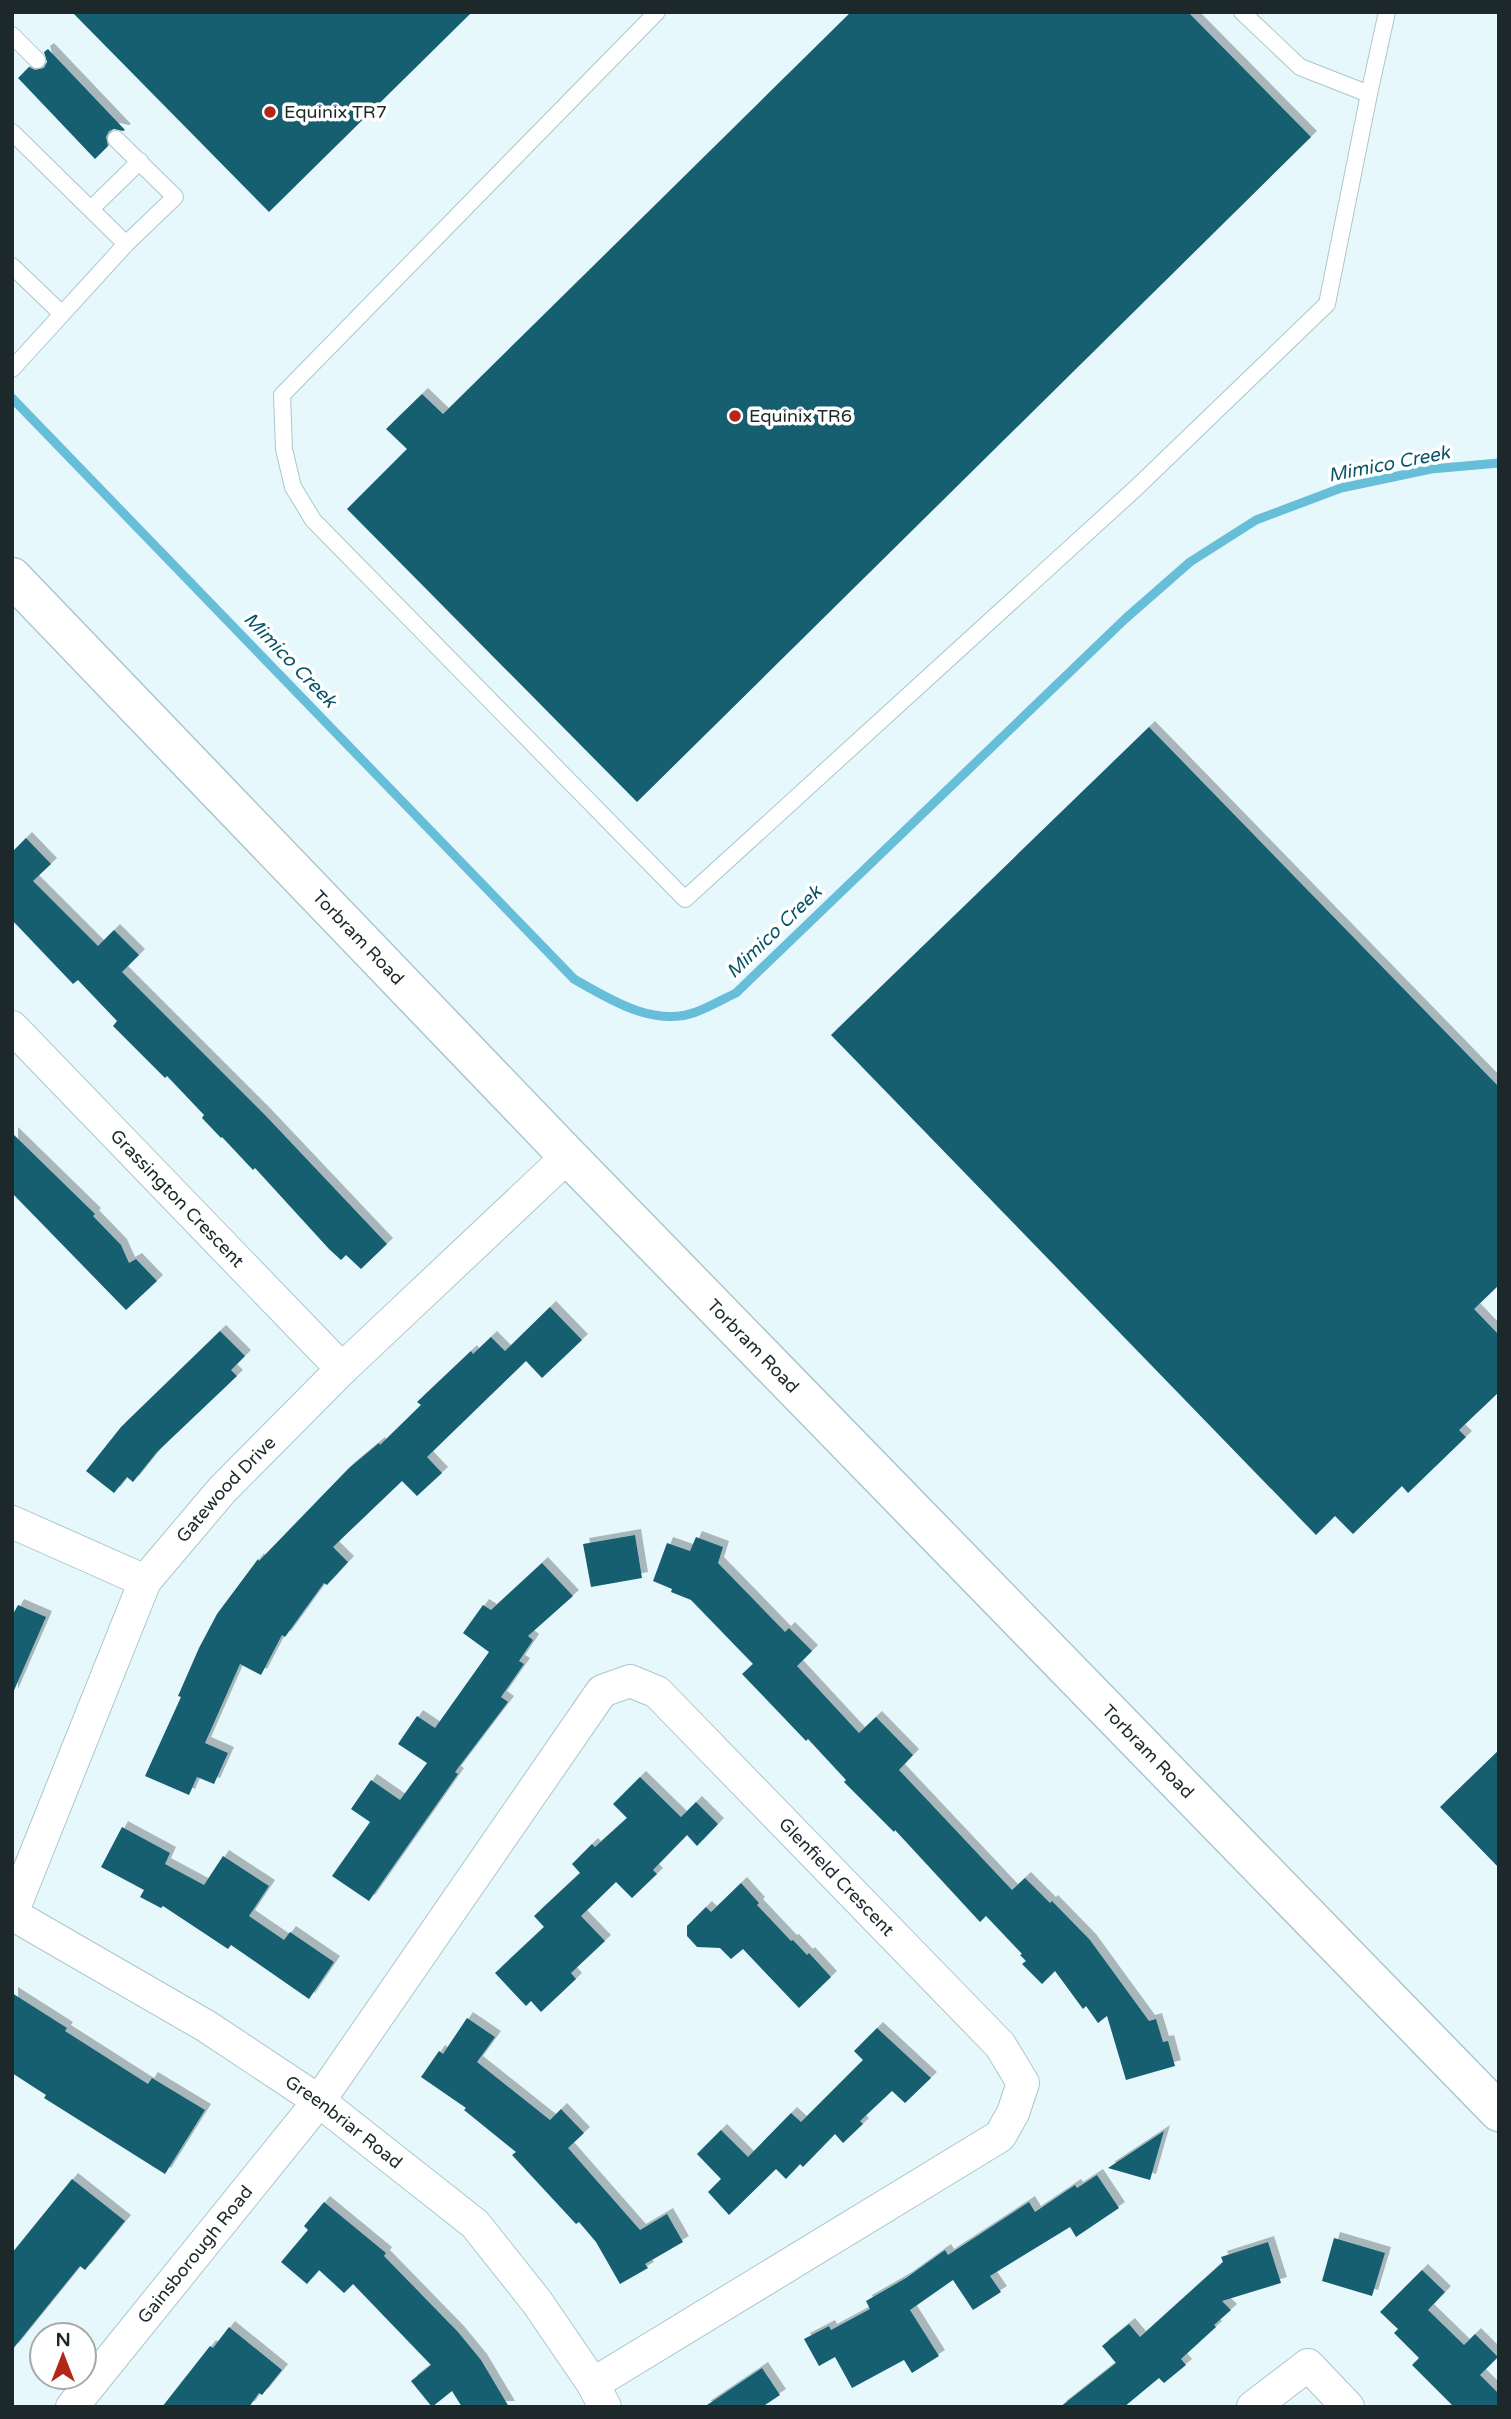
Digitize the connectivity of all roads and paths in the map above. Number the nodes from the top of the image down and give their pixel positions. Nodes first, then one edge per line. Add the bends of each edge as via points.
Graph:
1 (657, 12) edge
2 (1242, 12) edge
3 (1387, 12) edge
4 (12, 35) edge
5 (37, 60) dead end
6 (1369, 94) junction
7 (12, 132) edge
8 (116, 139) dead end
9 (140, 161) junction
10 (91, 209) junction
11 (126, 244) junction
12 (12, 265) edge
13 (62, 314) junction
14 (12, 369) edge
15 (12, 577) edge
16 (12, 1027) edge
17 (568, 1156) junction
18 (342, 1369) junction
19 (12, 1522) edge
20 (145, 1581) junction
21 (12, 1913) edge
22 (319, 2101) junction
23 (1499, 2112) edge
24 (599, 2395) edge
25 (72, 2407) edge
26 (1253, 2407) edge
27 (1348, 2407) edge

1 - 6 lane via 282,396 284,449 293,487 313,520 685,899 1136,488 1327,304
2 - 6 lane via 1300,67
3 - 6 lane
4 - 5 lane
7 - 10 lane
8 - 9 lane
9 - 10 lane
9 - 11 lane via 175,197
10 - 11 lane
11 - 13 lane
12 - 13 lane
13 - 14 lane
15 - 17 main road, Torbram Road
16 - 18 street, Grassington Crescent
17 - 18 street, Gatewood Drive
17 - 23 main road, Torbram Road
18 - 20 street, Gatewood Drive via 222,1490
19 - 20 street
20 - 21 street, Gatewood Drive
21 - 22 street, Greenbriar Road via 206,2026
22 - 24 street, Greenbriar Road via 475,2224 537,2302
22 - 24 street, Glenfield Crescent via 602,1691 629,1681 657,1692 1000,2045 1023,2083 1000,2136
22 - 25 street, Gainsborough Road
26 - 27 street via 1308,2365

